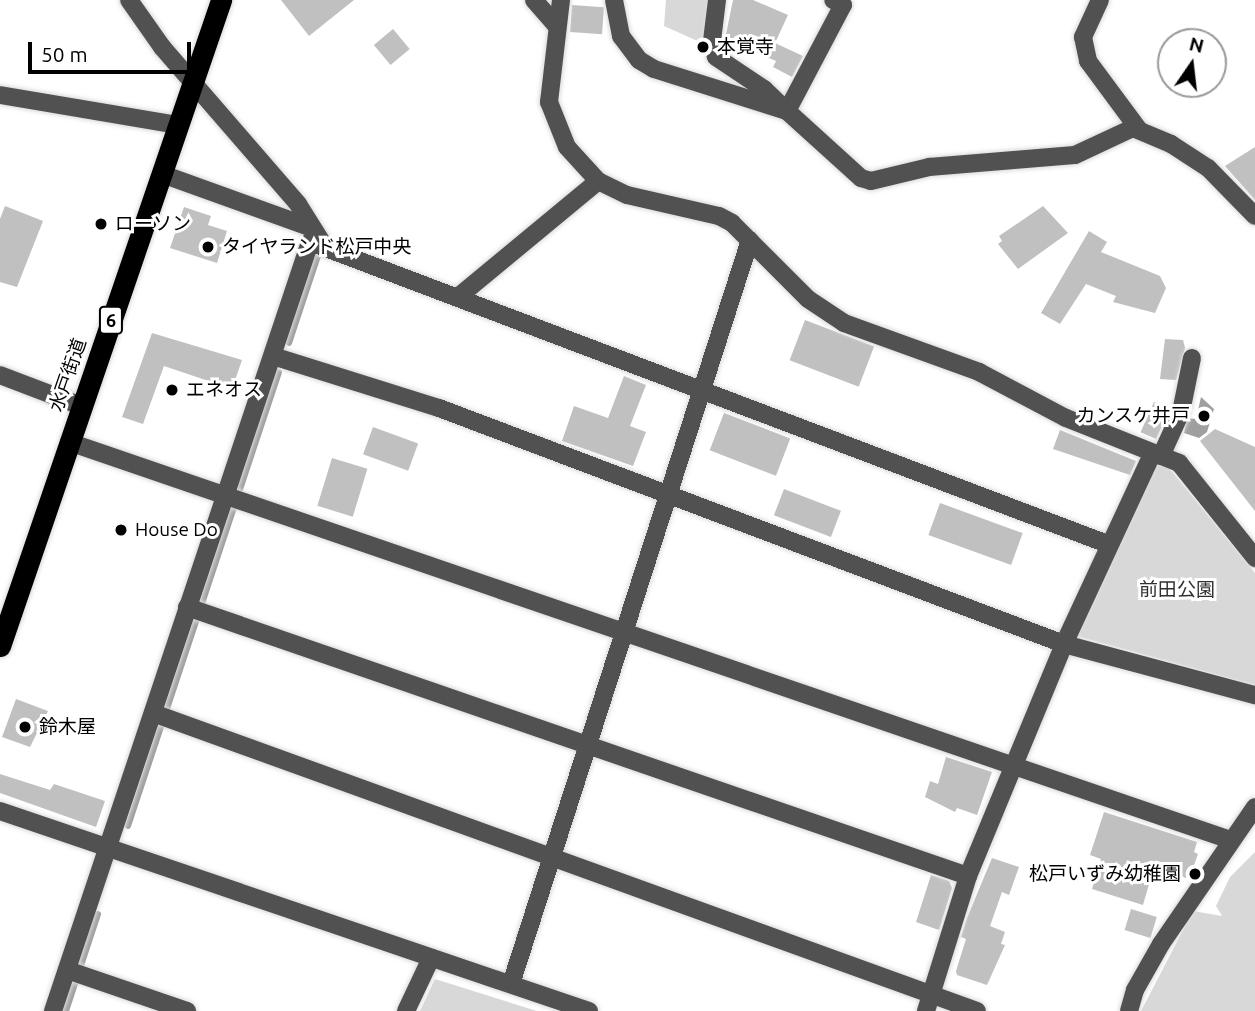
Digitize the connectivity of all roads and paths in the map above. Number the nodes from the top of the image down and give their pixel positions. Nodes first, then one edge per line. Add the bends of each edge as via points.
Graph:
1 (129, 0) edge
2 (221, 0) edge
3 (534, 0) edge
4 (561, 0) edge
5 (614, 0) edge
6 (717, 0) edge
7 (833, 0) edge
8 (1101, 0) edge
9 (556, 25) junction
10 (194, 81) junction
11 (2, 100) edge
12 (787, 111) junction
13 (178, 125) junction
14 (1139, 130) junction
15 (162, 174) junction
16 (598, 181) junction
17 (1255, 216) edge
18 (312, 228) junction
19 (750, 240) junction
20 (325, 247) junction
21 (458, 297) junction
22 (273, 356) junction
23 (1192, 358) dead end
24 (0, 375) edge
25 (700, 389) junction
26 (81, 406) junction
27 (68, 442) junction
28 (1156, 455) junction
29 (224, 494) junction
30 (667, 494) junction
31 (1110, 545) junction
32 (1255, 558) edge
33 (187, 607) junction
34 (624, 632) junction
35 (1064, 644) junction
36 (0, 646) edge
37 (1255, 695) edge
38 (153, 713) junction
39 (586, 744) junction
40 (1014, 767) junction
41 (1255, 807) edge
42 (0, 811) edge
43 (1230, 840) junction
44 (109, 846) junction
45 (552, 856) junction
46 (968, 876) junction
47 (431, 958) junction
48 (67, 970) junction
49 (512, 984) junction
50 (929, 1003) edge
51 (53, 1011) edge
52 (187, 1011) edge
53 (406, 1011) edge
54 (589, 1011) edge
55 (977, 1011) edge
56 (1129, 1011) edge

1 - 10 street
2 - 10 highway, 水戸街道 / 6
3 - 9 street
4 - 9 street
5 - 12 street via 621,36 639,60 654,69
6 - 12 street via 712,41 716,57 764,89
7 - 12 street via 843,5
8 - 14 street via 1083,37 1088,61
9 - 16 street via 549,89 554,120 567,147
10 - 13 highway, 水戸街道 / 6
10 - 18 street via 298,204
11 - 13 street
12 - 14 street via 861,178 871,181 929,167 1075,155 1125,130
13 - 15 highway, 水戸街道 / 6
14 - 17 street via 1208,168
15 - 18 street
15 - 26 highway, 水戸街道 / 6
16 - 19 street via 627,195 719,216
16 - 21 street
18 - 20 street
19 - 25 street
19 - 28 street via 787,281 844,323 979,372 1066,418
20 - 21 street
20 - 22 street via 310,242
21 - 25 street
22 - 29 street
22 - 30 street via 439,408
23 - 28 street via 1181,412
24 - 26 street
25 - 30 street
25 - 31 street
26 - 27 highway, 水戸街道 / 6
27 - 29 street
27 - 36 highway, 水戸街道 / 6
28 - 31 street
28 - 32 street via 1179,463
29 - 33 street
29 - 34 street
30 - 34 street
30 - 35 street
31 - 35 street
33 - 38 street
33 - 39 street
34 - 39 street
34 - 40 street
35 - 37 street
35 - 40 street
38 - 44 street
38 - 45 street
39 - 45 street
39 - 46 street
40 - 43 street
40 - 46 street
41 - 43 street
42 - 44 street
43 - 56 street via 1161,944 1135,990
44 - 47 street
44 - 48 street
45 - 49 street
45 - 50 street
46 - 50 street
47 - 49 street
47 - 53 street
48 - 51 street
48 - 52 street
49 - 54 street
50 - 55 street

